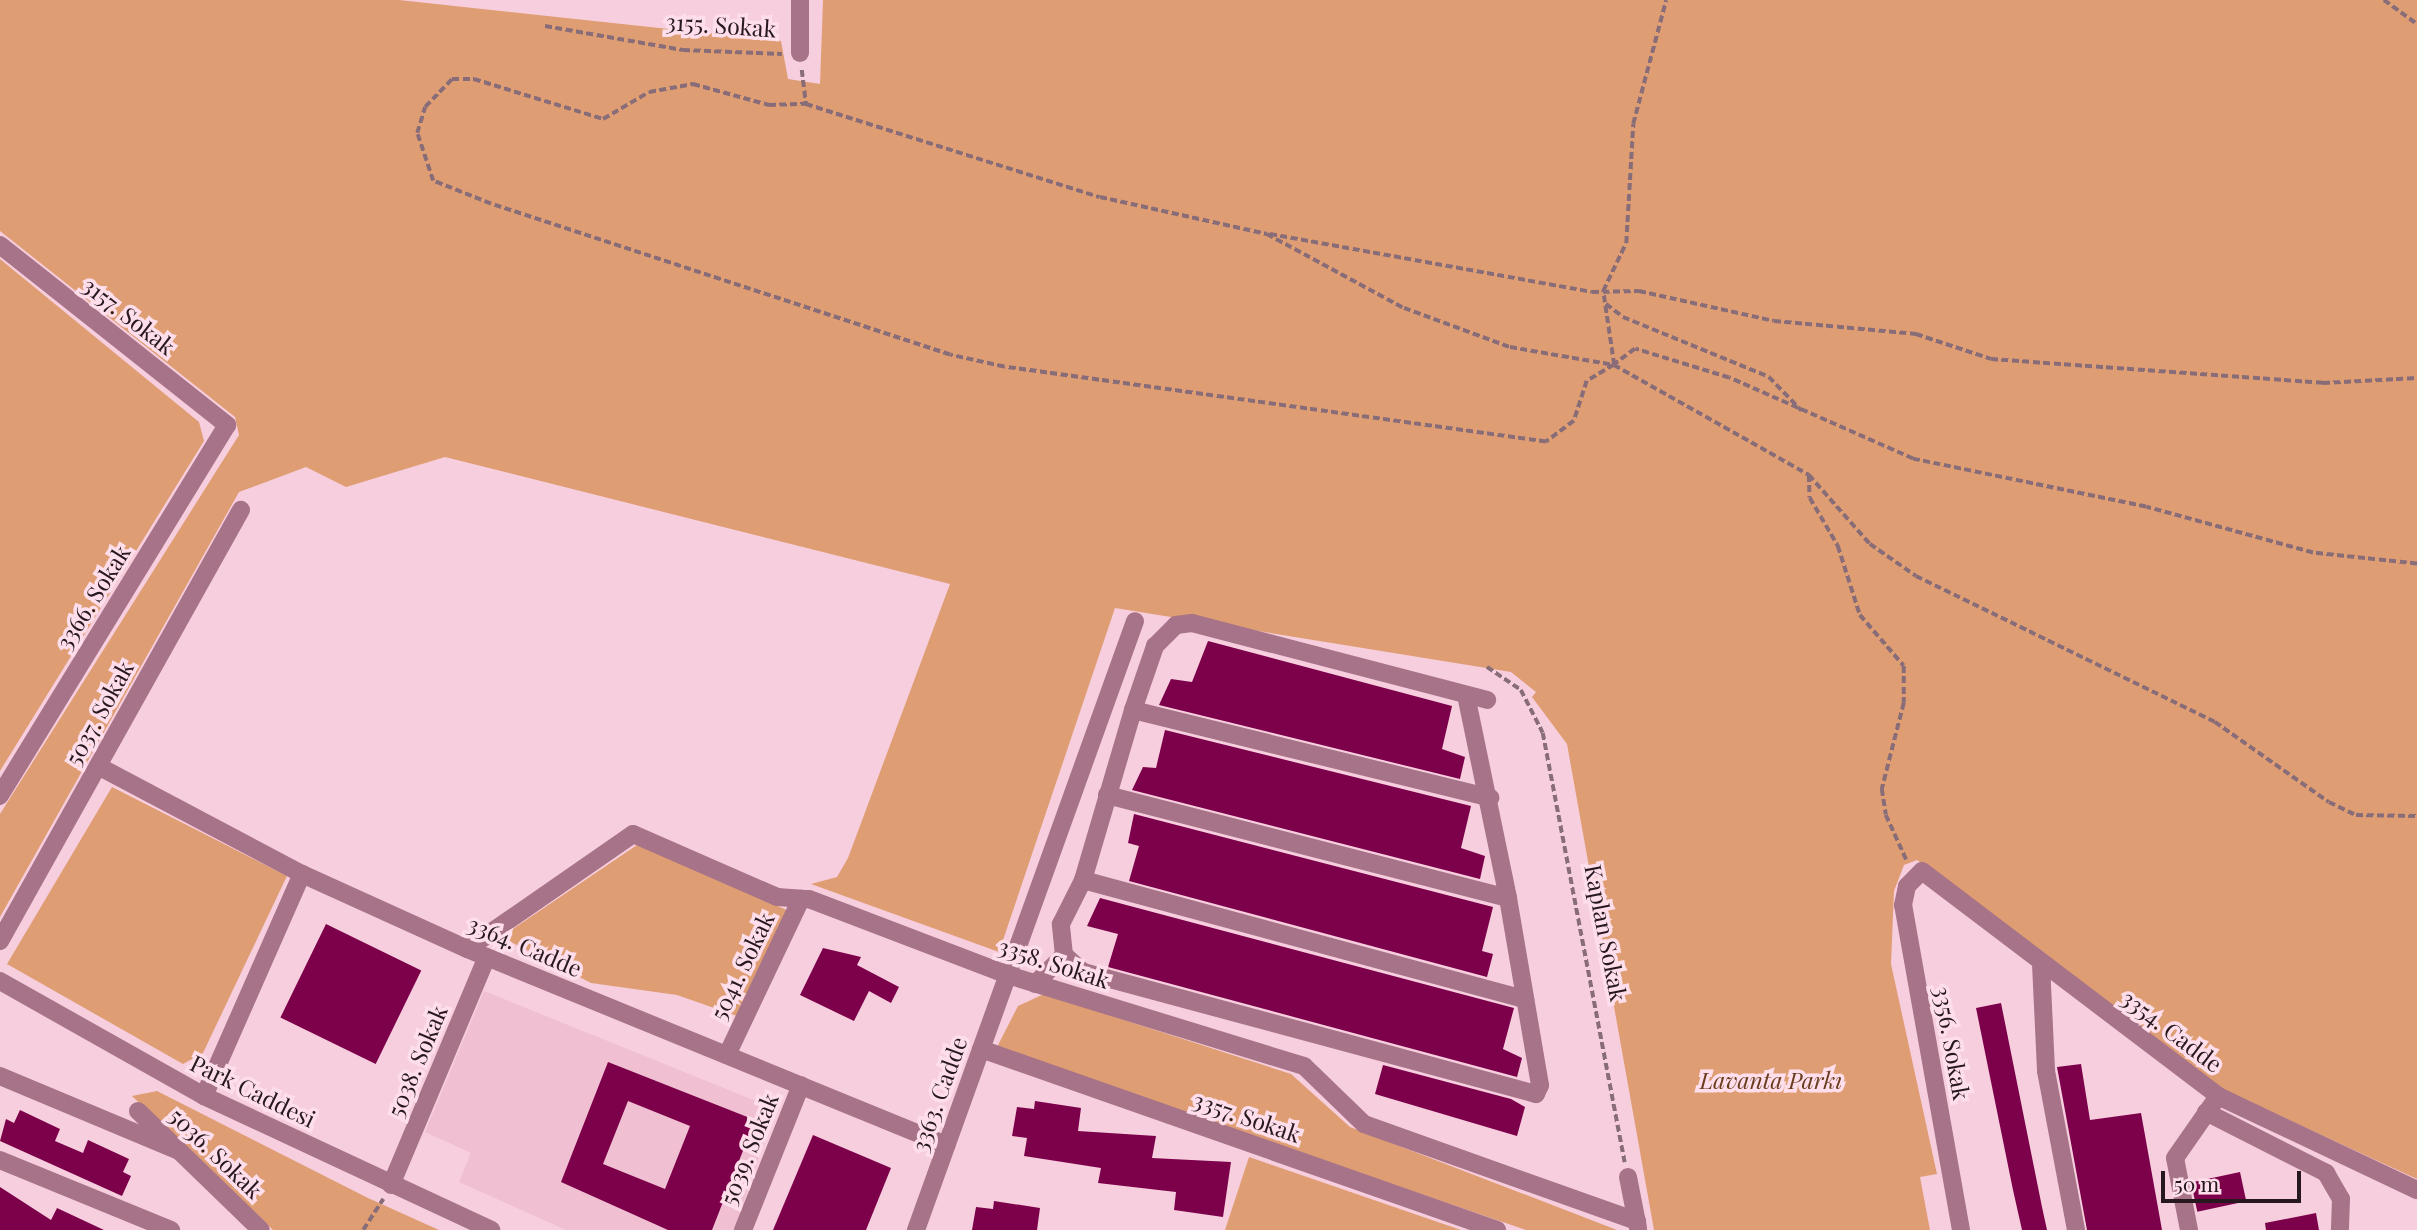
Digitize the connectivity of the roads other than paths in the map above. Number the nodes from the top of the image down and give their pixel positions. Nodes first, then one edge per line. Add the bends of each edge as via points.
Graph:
1 (800, 0) edge
2 (800, 52) road end
3 (0, 245) edge
4 (228, 425) joint
5 (240, 510) dead end
6 (1136, 621) dead end
7 (1466, 695) junction
8 (1487, 701) dead end
9 (1133, 710) junction
10 (98, 766) junction
11 (1107, 794) junction
12 (0, 796) edge
13 (1490, 798) junction
14 (1918, 873) joint
15 (302, 874) junction
16 (1083, 880) junction
17 (1508, 898) junction
18 (802, 899) junction
19 (0, 941) edge
20 (467, 949) junction
21 (1064, 956) junction
22 (488, 957) junction
23 (2040, 964) junction
24 (1008, 975) junction
25 (0, 981) edge
26 (1035, 984) junction
27 (1525, 999) junction
28 (981, 1049) junction
29 (727, 1055) junction
30 (0, 1076) edge
31 (801, 1085) junction
32 (204, 1096) junction
33 (2218, 1096) junction
34 (138, 1111) dead end
35 (2206, 1112) junction
36 (946, 1145) junction
37 (177, 1150) junction
38 (0, 1160) edge
39 (1628, 1177) road end
40 (391, 1185) junction
41 (2417, 1190) edge
42 (1638, 1226) edge
43 (171, 1230) edge
44 (261, 1230) edge
45 (491, 1230) edge
46 (743, 1230) edge
47 (916, 1230) edge
48 (1497, 1230) edge
49 (1961, 1230) edge
50 (2076, 1230) edge
51 (2189, 1230) edge
52 (2340, 1230) edge

1 - 2 street, 3155. Sokak
3 - 4 street, 3157. Sokak
4 - 12 street, 3366. Sokak
5 - 10 street, 5037. Sokak
6 - 24 street, 3363. Cadde
7 - 8 street
7 - 9 street via 1192,624 1176,625 1155,646
7 - 13 street
9 - 11 street
9 - 13 street
10 - 15 street, 3364. Cadde
10 - 19 street, 5037. Sokak
11 - 16 street
11 - 17 street
13 - 17 street
14 - 23 street, 3354. Cadde
14 - 49 street, 3356. Sokak via 1903,905
15 - 20 street, 3364. Cadde
15 - 32 street
16 - 21 street via 1061,924
16 - 27 street
17 - 27 street
18 - 20 street, 3358. Sokak via 777,897 633,834
18 - 24 street, 3358. Sokak
18 - 29 street, 5041. Sokak
20 - 22 street, 3364. Cadde
21 - 26 street
21 - 27 street via 1083,972 1527,1095 1540,1085
22 - 29 street, 3364. Cadde
22 - 40 street, 5038. Sokak
23 - 33 street, 3354. Cadde
23 - 50 street via 2046,1071
24 - 26 street, 3358. Sokak
24 - 28 street, 3363. Cadde
25 - 32 street, Park Caddesi
26 - 42 street, 3358. Sokak via 1304,1066 1363,1124
28 - 36 street, 3363. Cadde
28 - 48 street, 3357. Sokak
29 - 31 street, 3364. Cadde
30 - 37 street
31 - 36 street, 3364. Cadde
31 - 46 street, 5039. Sokak
32 - 40 street, Park Caddesi
33 - 35 street
33 - 41 street, 3354. Cadde
34 - 37 street, 5036. Sokak
35 - 51 street via 2175,1158
35 - 52 street via 2326,1173 2341,1199
36 - 47 street, 3363. Cadde
37 - 44 street, 5036. Sokak
38 - 43 street
39 - 42 street
40 - 45 street, Park Caddesi

